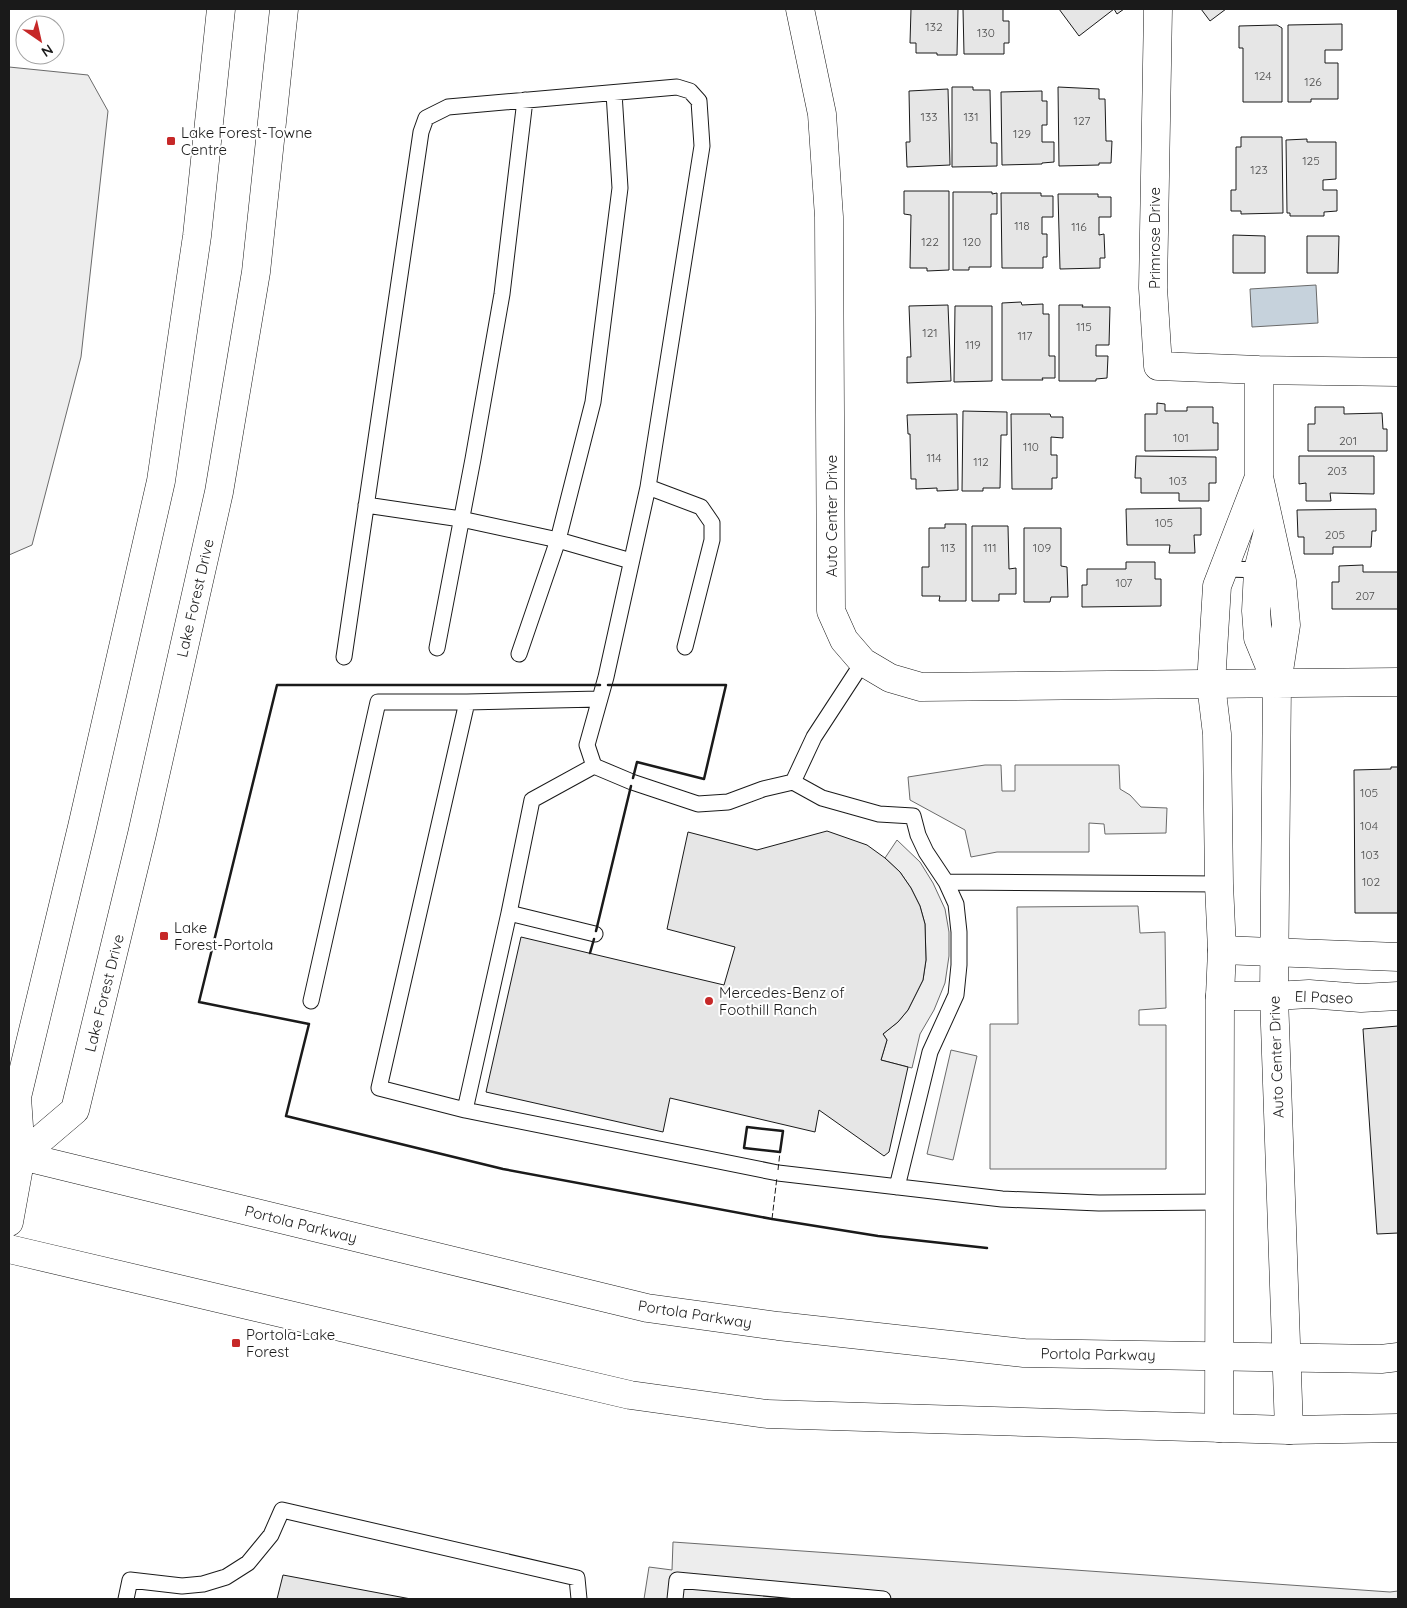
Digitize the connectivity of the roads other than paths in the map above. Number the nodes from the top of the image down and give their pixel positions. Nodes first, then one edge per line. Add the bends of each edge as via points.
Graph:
1 (221, 9) edge
2 (284, 9) edge
3 (800, 9) edge
4 (1158, 9) edge
5 (614, 93) junction
6 (525, 100) junction
7 (1259, 370) junction
8 (1398, 372) edge
9 (1259, 477) junction
10 (648, 488) junction
11 (366, 505) junction
12 (461, 519) junction
13 (558, 540) junction
14 (631, 561) junction
15 (1224, 569) junction
16 (1268, 570) junction
17 (685, 647) dead end
18 (437, 648) dead end
19 (519, 654) dead end
20 (344, 657) dead end
21 (863, 662) junction
22 (1398, 682) edge
23 (1211, 684) junction
24 (1277, 684) junction
25 (600, 698) junction
26 (467, 702) junction
27 (594, 766) junction
28 (793, 782) junction
29 (946, 882) junction
30 (1219, 884) junction
31 (509, 913) junction
32 (595, 934) dead end
33 (1222, 950) junction
34 (1273, 952) junction
35 (1398, 957) edge
36 (1220, 996) junction
37 (1274, 996) junction
38 (1398, 996) edge
39 (311, 1001) dead end
40 (465, 1110) junction
41 (15, 1155) edge
42 (897, 1187) junction
43 (1220, 1202) junction
44 (9, 1222) edge
45 (9, 1249) edge
46 (1218, 1356) junction
47 (1398, 1357) edge
48 (1287, 1358) junction
49 (1218, 1428) junction
50 (1398, 1428) edge
51 (1290, 1430) junction
52 (126, 1599) edge
53 (579, 1599) edge
54 (675, 1599) edge
55 (883, 1599) edge

1 - 41 main road via 197,236 161,481 17,1097
2 - 41 main road, Lake Forest Drive via 256,272 219,492 142,834 76,1110
3 - 21 main road, Auto Center Drive via 822,114 829,217 831,611 844,640
4 - 7 main road, Primrose Drive via 1153,288 1158,366
5 - 6 lane
5 - 10 lane via 677,87 690,91 699,101 702,146
5 - 13 lane via 619,198 593,402
6 - 11 lane via 448,107 426,118 421,132
6 - 12 lane via 502,294
7 - 8 main road, Primrose Drive
7 - 9 main road
9 - 15 main road
9 - 16 main road via 1269,526
10 - 14 lane
10 - 17 lane via 701,508 712,523 712,540
11 - 12 lane
11 - 20 lane
12 - 13 lane
12 - 18 lane
13 - 14 lane
13 - 19 lane
14 - 25 lane
15 - 16 lane
15 - 23 main road via 1216,586
16 - 24 main road via 1286,625
21 - 23 main road, Auto Center Drive via 890,678 920,687
21 - 28 lane via 814,737
22 - 24 main road, Auto Center Drive
23 - 24 main road, Auto Center Drive
23 - 30 main road via 1217,734
24 - 34 main road, Auto Center Drive
25 - 26 lane
25 - 27 lane via 587,745
26 - 39 lane via 378,702
26 - 40 lane via 379,1088
27 - 28 lane via 698,804 728,802
27 - 31 lane via 532,800
28 - 29 lane via 822,798 879,814 913,816 926,852
29 - 30 lane
29 - 42 lane via 956,904 960,932 956,995 930,1052
30 - 33 main road
31 - 32 lane
31 - 40 lane
33 - 34 main road
33 - 36 main road
34 - 35 main road
34 - 37 main road, Auto Center Drive
36 - 37 main road, El Paseo
36 - 43 main road
37 - 38 main road, El Paseo
37 - 48 main road, Auto Center Drive
40 - 42 lane via 778,1173
41 - 44 main road
41 - 46 main road, Portola Parkway via 647,1308 1024,1353
42 - 43 lane via 1002,1199
43 - 46 main road
45 - 49 main road via 630,1395 767,1414
46 - 48 main road, Portola Parkway
46 - 49 main road
47 - 48 main road, Portola Parkway
48 - 51 main road, Auto Center Drive
49 - 51 main road
50 - 51 main road
52 - 53 lane via 130,1580 182,1586 226,1577 248,1563 271,1536 282,1510 577,1578
54 - 55 lane via 678,1580

